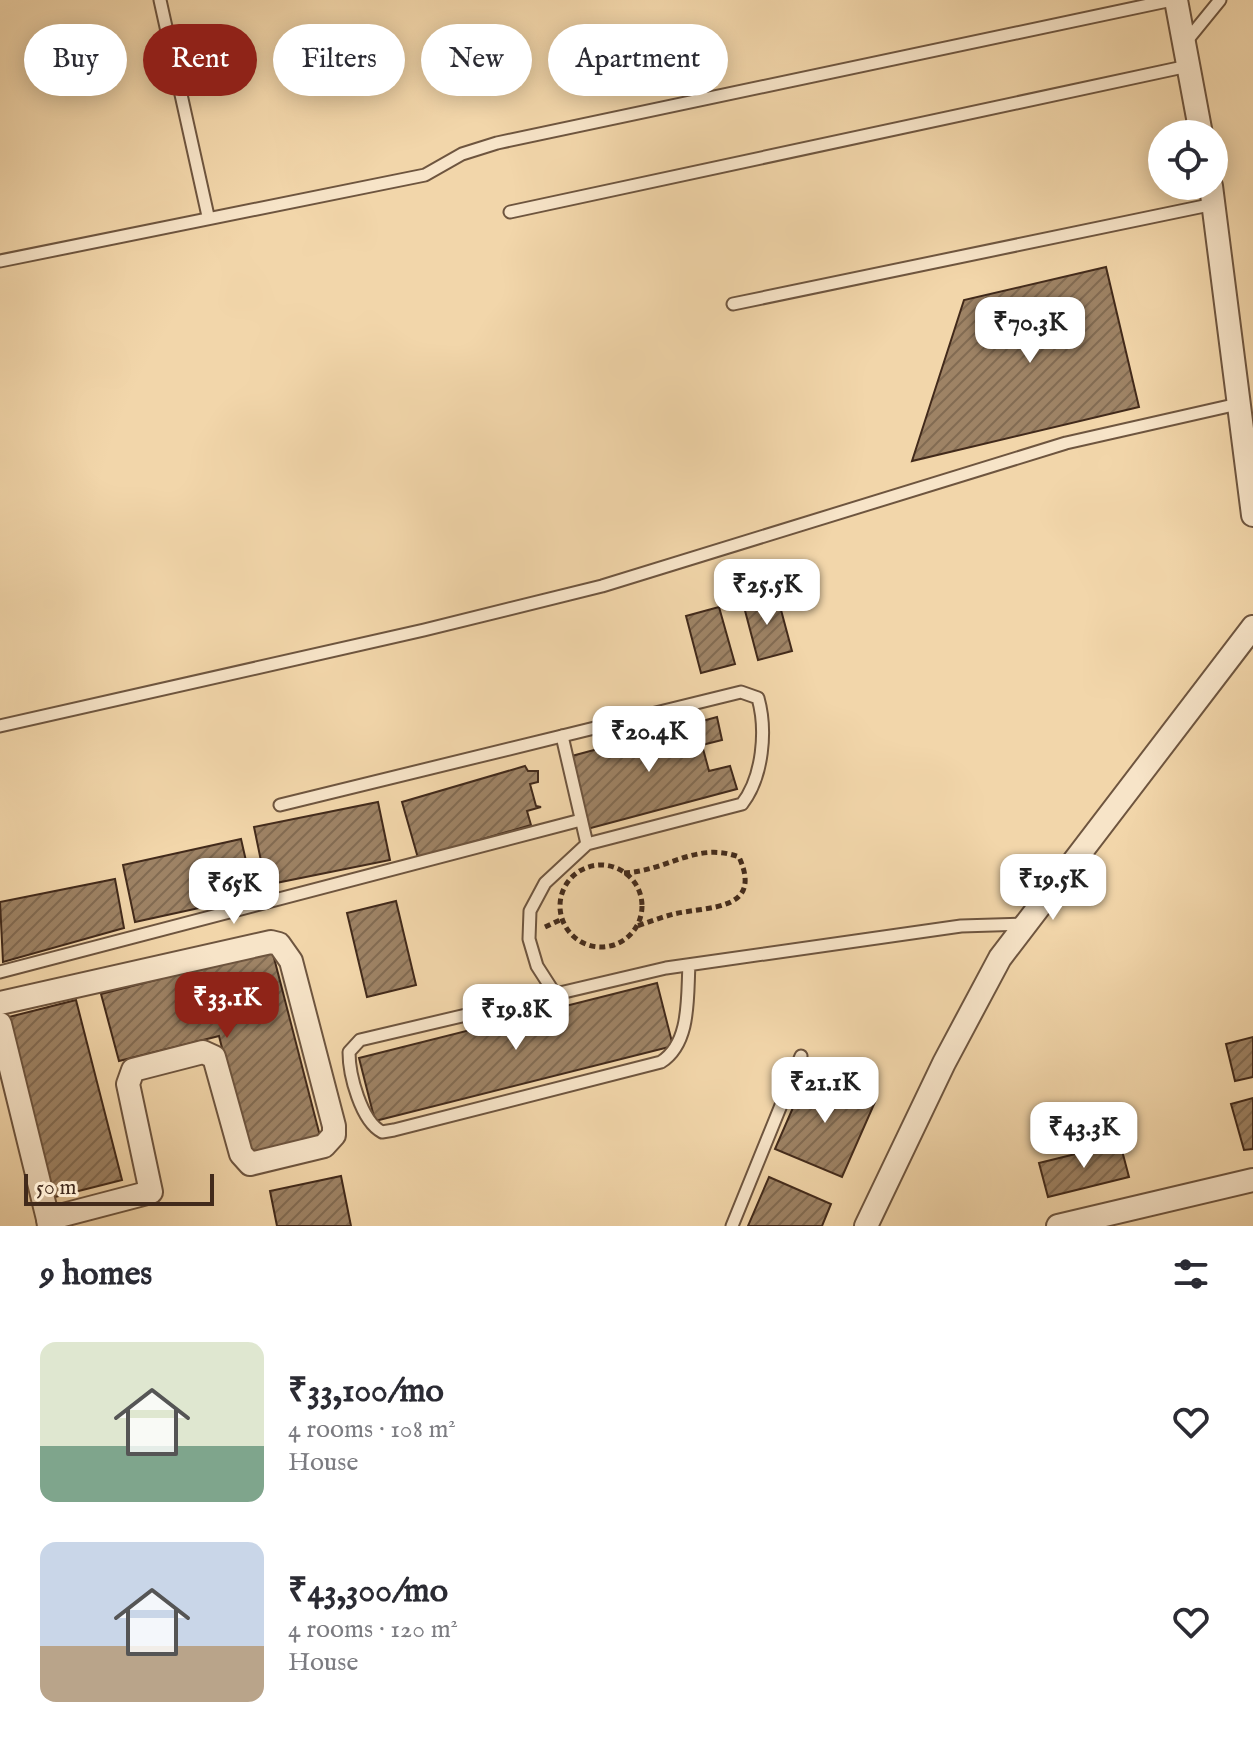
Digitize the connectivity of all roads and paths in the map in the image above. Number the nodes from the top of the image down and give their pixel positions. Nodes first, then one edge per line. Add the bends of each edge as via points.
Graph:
1 (160, 0) edge
2 (1174, 0) edge
3 (1220, 0) edge
4 (1184, 43) junction
5 (1188, 66) junction
6 (1198, 120) edge
7 (1190, 200) edge
8 (1213, 200) edge
9 (510, 212) dead end
10 (208, 216) junction
11 (0, 261) edge
12 (733, 304) dead end
13 (1238, 404) junction
14 (1249, 458) edge
15 (1253, 515) edge
16 (1253, 627) edge
17 (0, 726) edge
18 (562, 736) junction
19 (280, 805) dead end
20 (581, 820) junction
21 (587, 844) junction
22 (624, 873) junction
23 (1023, 924) junction
24 (637, 926) junction
25 (689, 965) junction
26 (0, 972) edge
27 (555, 994) junction
28 (0, 1003) edge
29 (0, 1024) edge
30 (801, 1056) dead end
31 (1253, 1180) edge
32 (48, 1222) edge
33 (1082, 1223) edge
34 (732, 1226) edge
35 (866, 1226) edge
36 (1058, 1226) edge

1 - 10 lane
2 - 4 street
2 - 10 lane via 497,143 462,154 425,175
3 - 4 lane
4 - 5 street
5 - 6 street
5 - 9 lane
7 - 12 lane
8 - 13 street
10 - 11 lane
13 - 14 street
13 - 17 lane via 1036,451 602,586
14 - 15 street
16 - 23 street
18 - 19 lane
18 - 20 lane
18 - 21 lane via 741,692 758,698 760,706 759,769 742,804
20 - 21 lane
20 - 26 lane
21 - 27 lane via 545,883 530,911 529,939 537,966
22 - 24 path via 641,900
22 - 24 path via 605,865 579,872 563,892 562,919 568,931 591,946 617,944
22 - 24 path via 647,872 705,849 739,857 745,870 745,885 724,906
23 - 25 lane via 961,926
23 - 35 street via 944,1063
25 - 27 lane
25 - 27 lane via 685,1020 672,1055 661,1062 394,1130 382,1132 367,1119 349,1062 349,1052 360,1040
28 - 32 street via 279,944 291,961 334,1126 334,1135 324,1146 250,1164 241,1154 214,1057 203,1052 133,1070 128,1084 151,1192
29 - 32 street
30 - 34 lane
31 - 33 street
33 - 36 street

